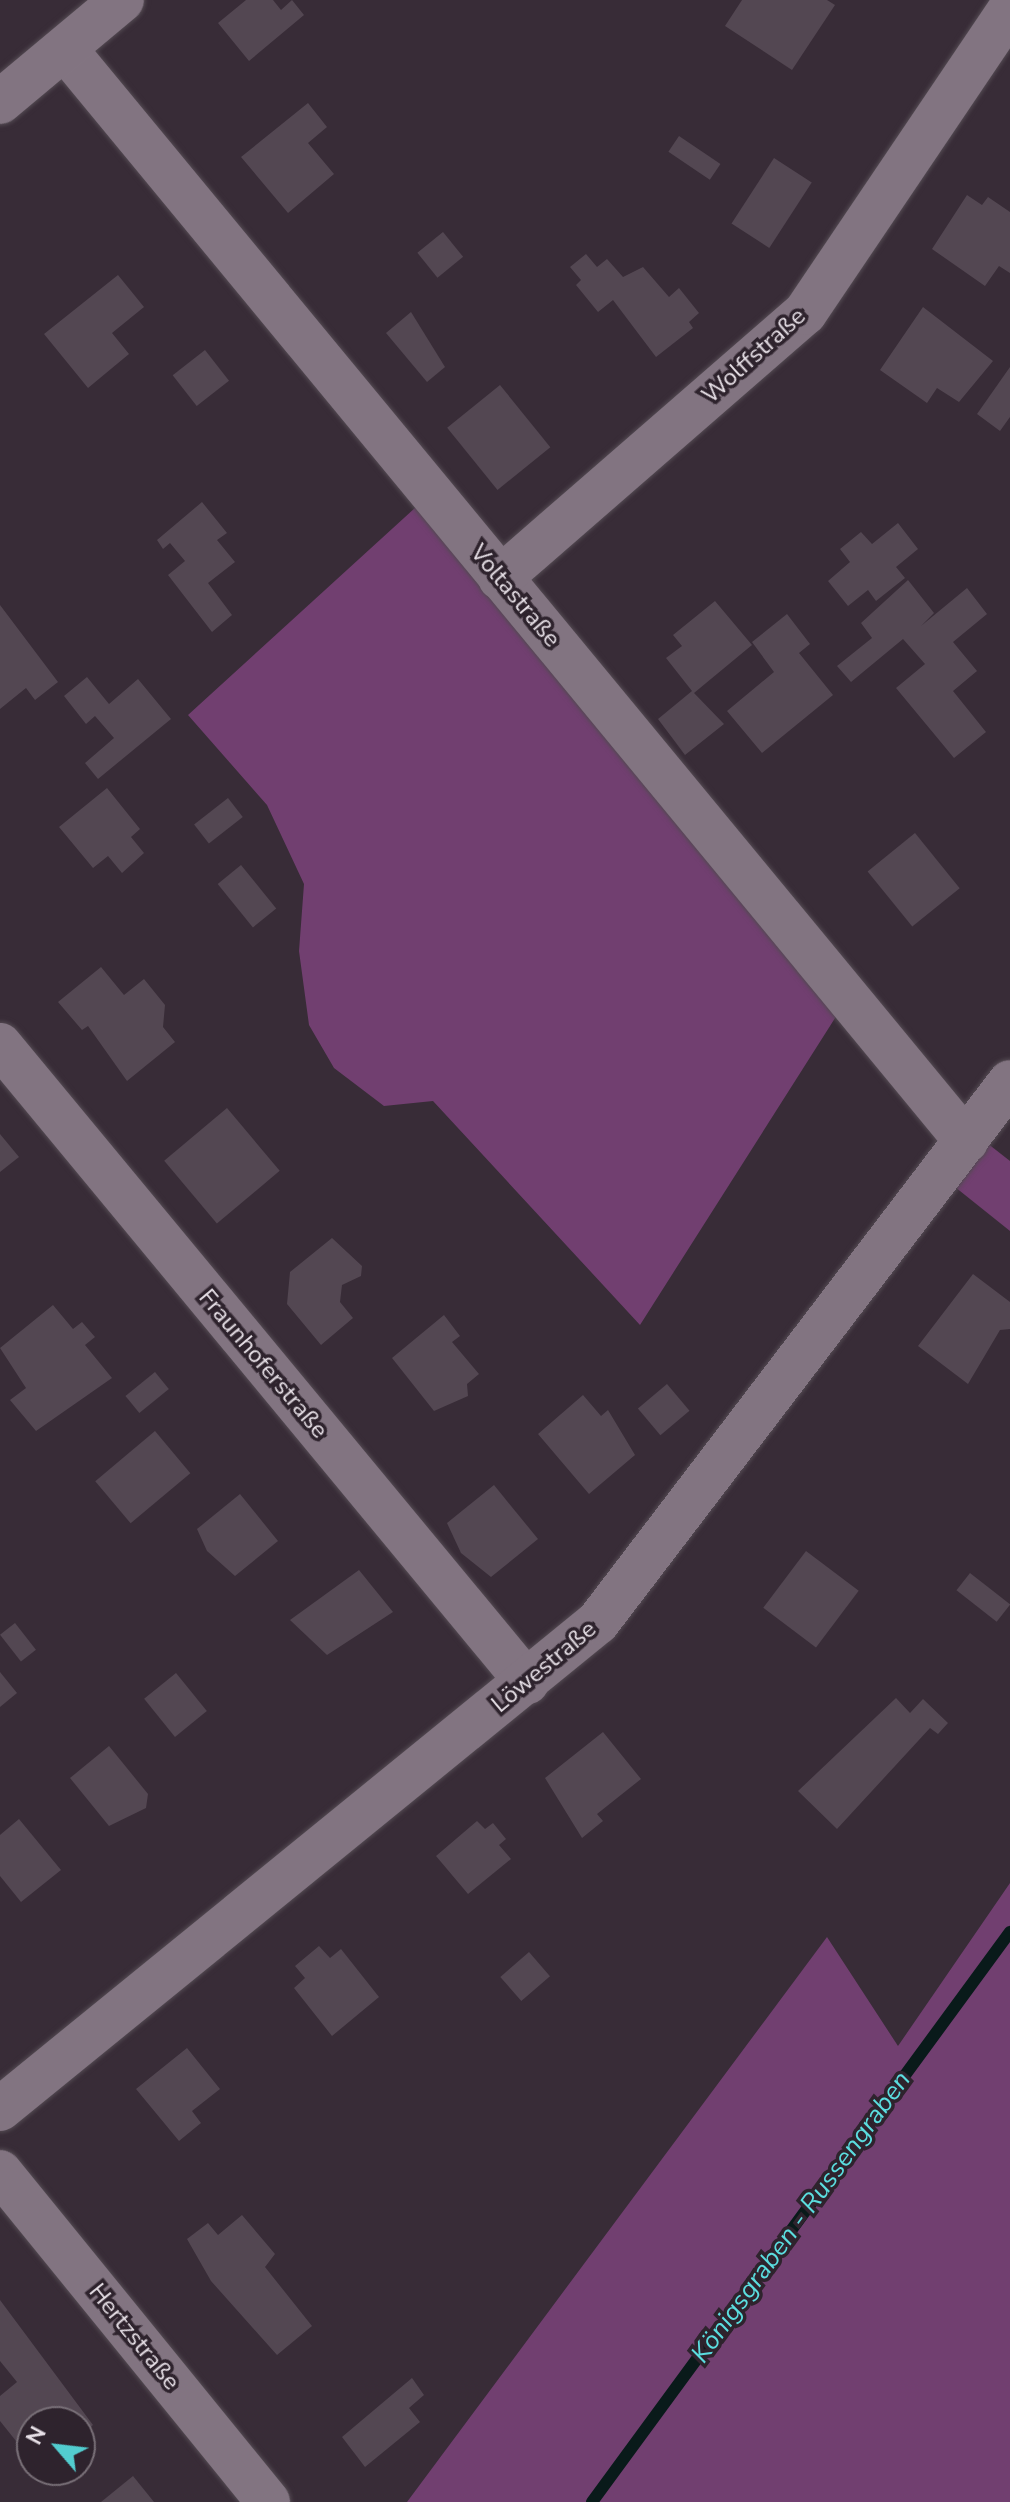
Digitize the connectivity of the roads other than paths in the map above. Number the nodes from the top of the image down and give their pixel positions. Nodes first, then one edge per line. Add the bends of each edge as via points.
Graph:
1 (122, 0) edge
2 (1010, 9) edge
3 (65, 49) junction
4 (0, 102) edge
5 (500, 578) junction
6 (0, 1045) edge
7 (1010, 1082) edge
8 (966, 1141) junction
9 (527, 1682) junction
10 (0, 2109) edge
11 (0, 2172) edge
12 (268, 2502) edge

1 - 3 street
2 - 5 street, Wolffstraße via 805,313
3 - 4 street
3 - 5 street, Voltastraße
5 - 8 street, Voltastraße
6 - 9 street, Fraunhoferstraße
7 - 8 street, Löwestraße
8 - 9 street, Löwestraße via 598,1622
9 - 10 street, Löwestraße
11 - 12 street, Hertzstraße

